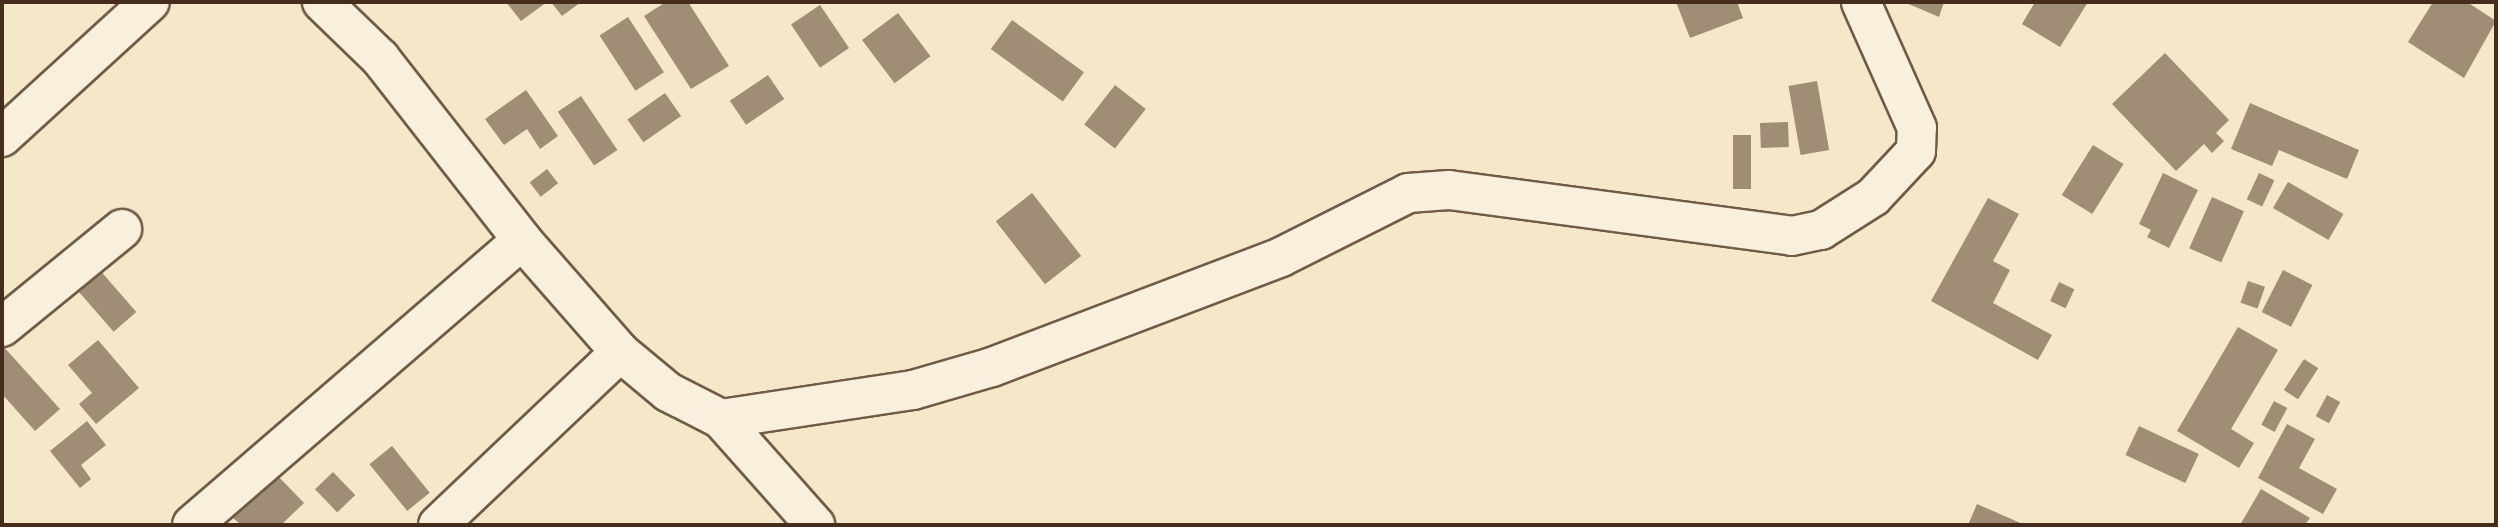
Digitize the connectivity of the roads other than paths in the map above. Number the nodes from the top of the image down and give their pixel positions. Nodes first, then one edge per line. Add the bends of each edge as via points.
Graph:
1 (150, 2) edge
2 (322, 2) edge
3 (1861, 2) edge
4 (2, 137) edge
5 (122, 229) dead end
6 (522, 240) junction
7 (2, 327) edge
8 (620, 352) junction
9 (721, 419) junction
10 (192, 525) edge
11 (438, 525) edge
12 (815, 525) edge

1 - 4 street
2 - 6 street via 380,58
3 - 9 street via 1917,128 1916,152 1873,197 1821,230 1792,236 1449,190 1408,193 1281,257 992,368 913,390
5 - 7 street
6 - 8 street
6 - 10 street
8 - 9 street via 668,392
8 - 11 street
9 - 12 street

